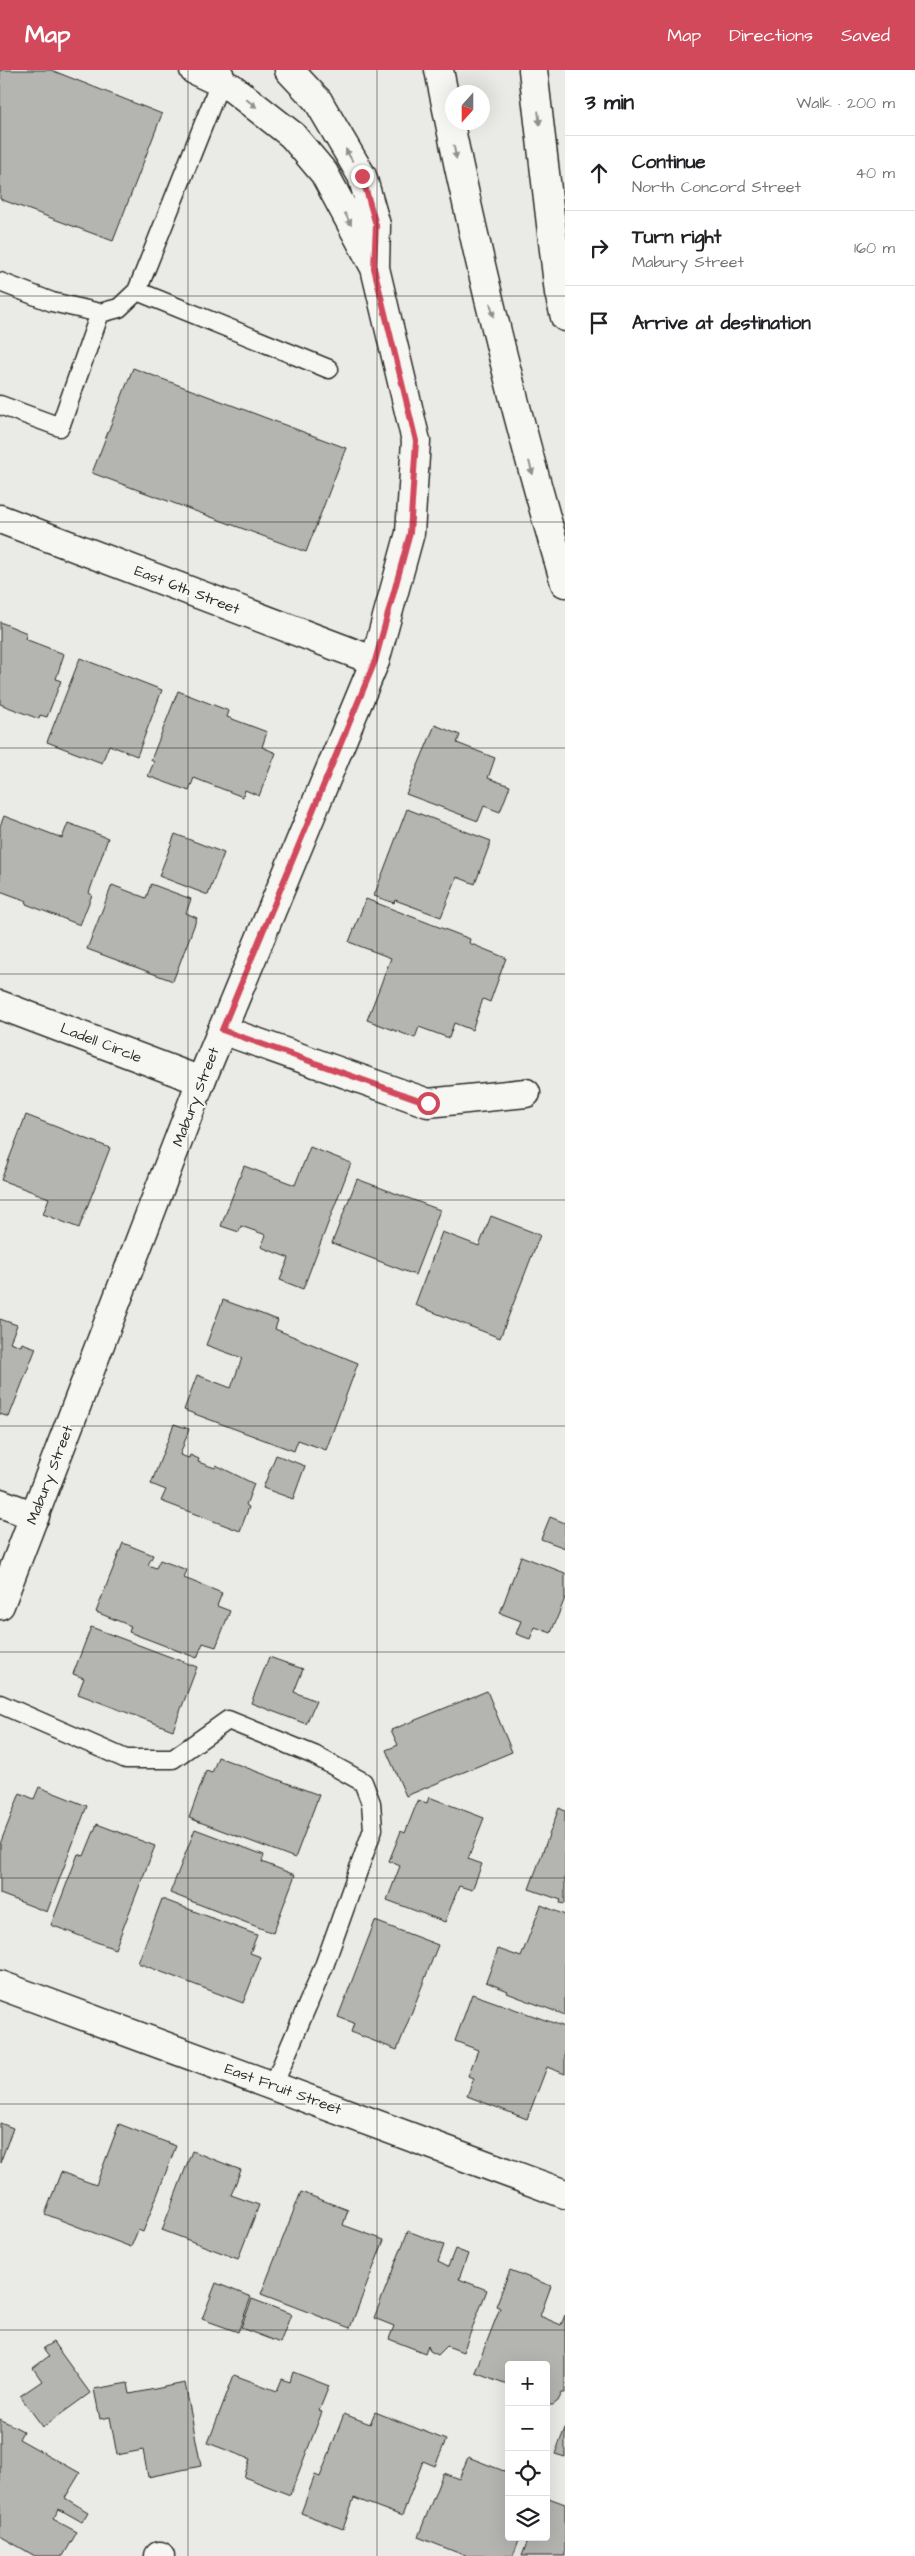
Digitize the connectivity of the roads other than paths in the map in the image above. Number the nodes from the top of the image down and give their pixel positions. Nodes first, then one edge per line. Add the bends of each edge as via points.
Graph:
1 (194, 70) edge
2 (289, 70) edge
3 (439, 70) edge
4 (533, 70) edge
5 (222, 76) edge
6 (374, 268) junction
7 (0, 282) edge
8 (137, 291) junction
9 (100, 313) junction
10 (565, 317) edge
11 (329, 369) dead end
12 (0, 406) edge
13 (0, 519) edge
14 (565, 583) edge
15 (375, 661) junction
16 (0, 1005) edge
17 (222, 1030) junction
18 (201, 1082) junction
19 (526, 1093) dead end
20 (0, 1504) edge
21 (35, 1516) junction
22 (0, 1605) edge
23 (0, 1704) edge
24 (0, 1985) edge
25 (273, 2086) junction
26 (565, 2194) edge

1 - 5 main road, Mabury Street
6 -> 2 main road, Mabury Street via 376,225 362,176 318,101
3 -> 14 main road via 462,187 518,421
4 -> 10 main road via 559,293
5 -> 6 main road, Mabury Street via 232,88 292,135 324,173
5 - 8 lane
6 - 15 main road, Mabury Street via 416,441 410,533
7 - 9 lane via 52,302
8 - 9 lane via 119,308
8 - 11 lane
9 - 12 lane via 60,428
13 - 15 main road, East 6th Street
15 - 17 main road, Mabury Street
16 - 18 main road, Ladell Circle
17 - 18 main road, Mabury Street
17 - 19 main road via 428,1103
18 - 21 main road, Mabury Street
20 - 21 main road
21 - 22 main road, Mabury Street
23 - 25 lane via 126,1758 173,1760 228,1720 314,1755 363,1782 371,1803 373,1829 324,1966
24 - 25 main road, East Fruit Street
25 - 26 main road, East Fruit Street

